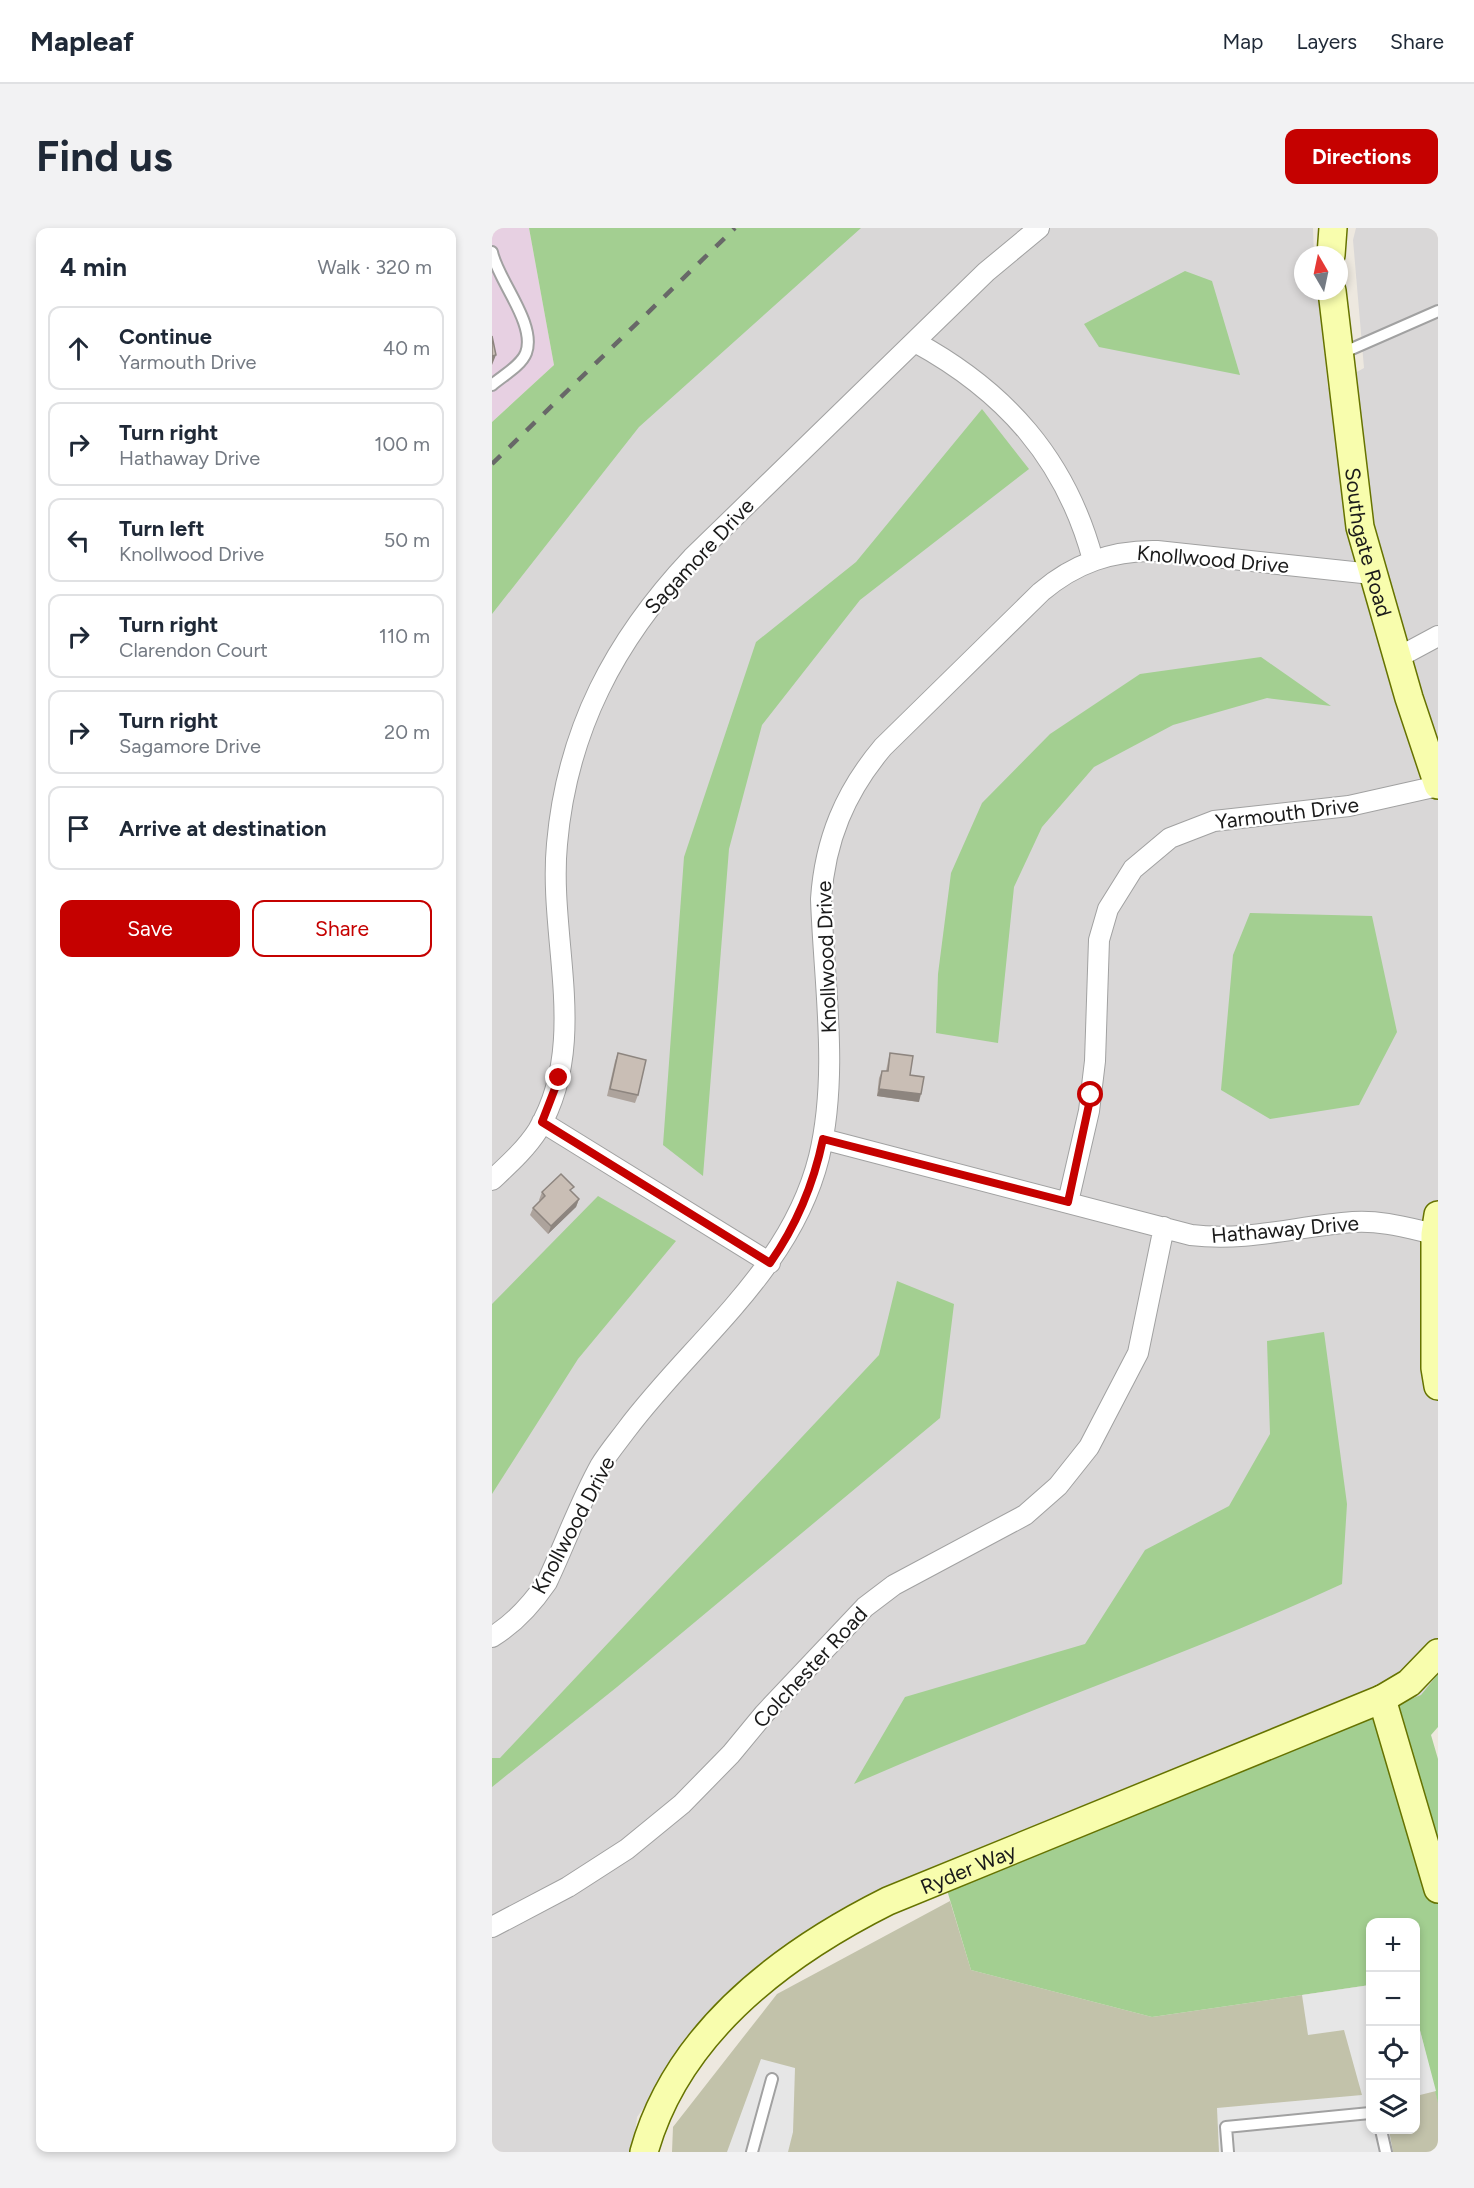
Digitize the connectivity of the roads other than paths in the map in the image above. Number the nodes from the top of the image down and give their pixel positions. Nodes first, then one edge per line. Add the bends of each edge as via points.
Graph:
1 (1039, 228) edge
2 (1333, 228) edge
3 (1332, 246) edge
4 (492, 252) edge
5 (1333, 300) edge
6 (1438, 311) edge
7 (915, 342) junction
8 (1340, 354) junction
9 (492, 385) edge
10 (1093, 560) junction
11 (1372, 574) junction
12 (1438, 636) edge
13 (1397, 658) junction
14 (1438, 785) edge
15 (542, 1122) junction
16 (823, 1139) junction
17 (492, 1180) edge
18 (1068, 1202) junction
19 (1437, 1224) edge
20 (1164, 1227) junction
21 (770, 1263) junction
22 (1438, 1386) edge
23 (492, 1637) edge
24 (1438, 1653) edge
25 (1382, 1699) junction
26 (1438, 1889) edge
27 (492, 1927) edge
28 (772, 2079) dead end
29 (1366, 2113) edge
30 (1382, 2134) edge
31 (644, 2152) edge
32 (752, 2152) edge
33 (1228, 2152) edge
34 (1386, 2152) edge

1 - 7 street, Sagamore Drive via 1014,246
2 - 3 street
4 - 9 lane via 494,264 515,297 527,345 520,361
5 - 8 street, Southgate Road
6 - 8 lane
7 - 10 street via 973,377 1023,423 1061,479
7 - 15 street, Sagamore Drive via 660,592 608,668 588,710 563,800 556,897 565,1034 559,1078
8 - 11 street, Southgate Road via 1360,527
10 - 11 street, Knollwood Drive via 1125,552 1157,551
10 - 16 street, Knollwood Drive via 1067,572 1041,592 883,747 854,785 843,807 827,852 821,899 829,1055
11 - 13 street, Southgate Road
12 - 13 street
13 - 14 street, Southgate Road
14 - 18 street, Yarmouth Drive via 1349,807 1214,821 1170,838 1133,869 1112,902 1099,940 1095,1061 1089,1111
15 - 17 street, Sagamore Drive
15 - 21 street
16 - 18 street, Hathaway Drive
16 - 21 street, Knollwood Drive via 807,1192
18 - 20 street, Hathaway Drive
19 - 20 street, Hathaway Drive via 1353,1222 1223,1239
19 - 22 street
20 - 27 street, Colchester Road via 1138,1353 1089,1447 1058,1486 1025,1515 894,1585 865,1606 682,1804 627,1849 568,1887
21 - 23 street, Knollwood Drive via 621,1437 601,1466 547,1582 526,1610
24 - 25 street via 1408,1683
25 - 26 street
25 - 31 street, Ryder Way via 888,1901 825,1936 723,2016 695,2048 660,2106
28 - 32 lane
29 - 33 lane via 1227,2127
30 - 34 lane

